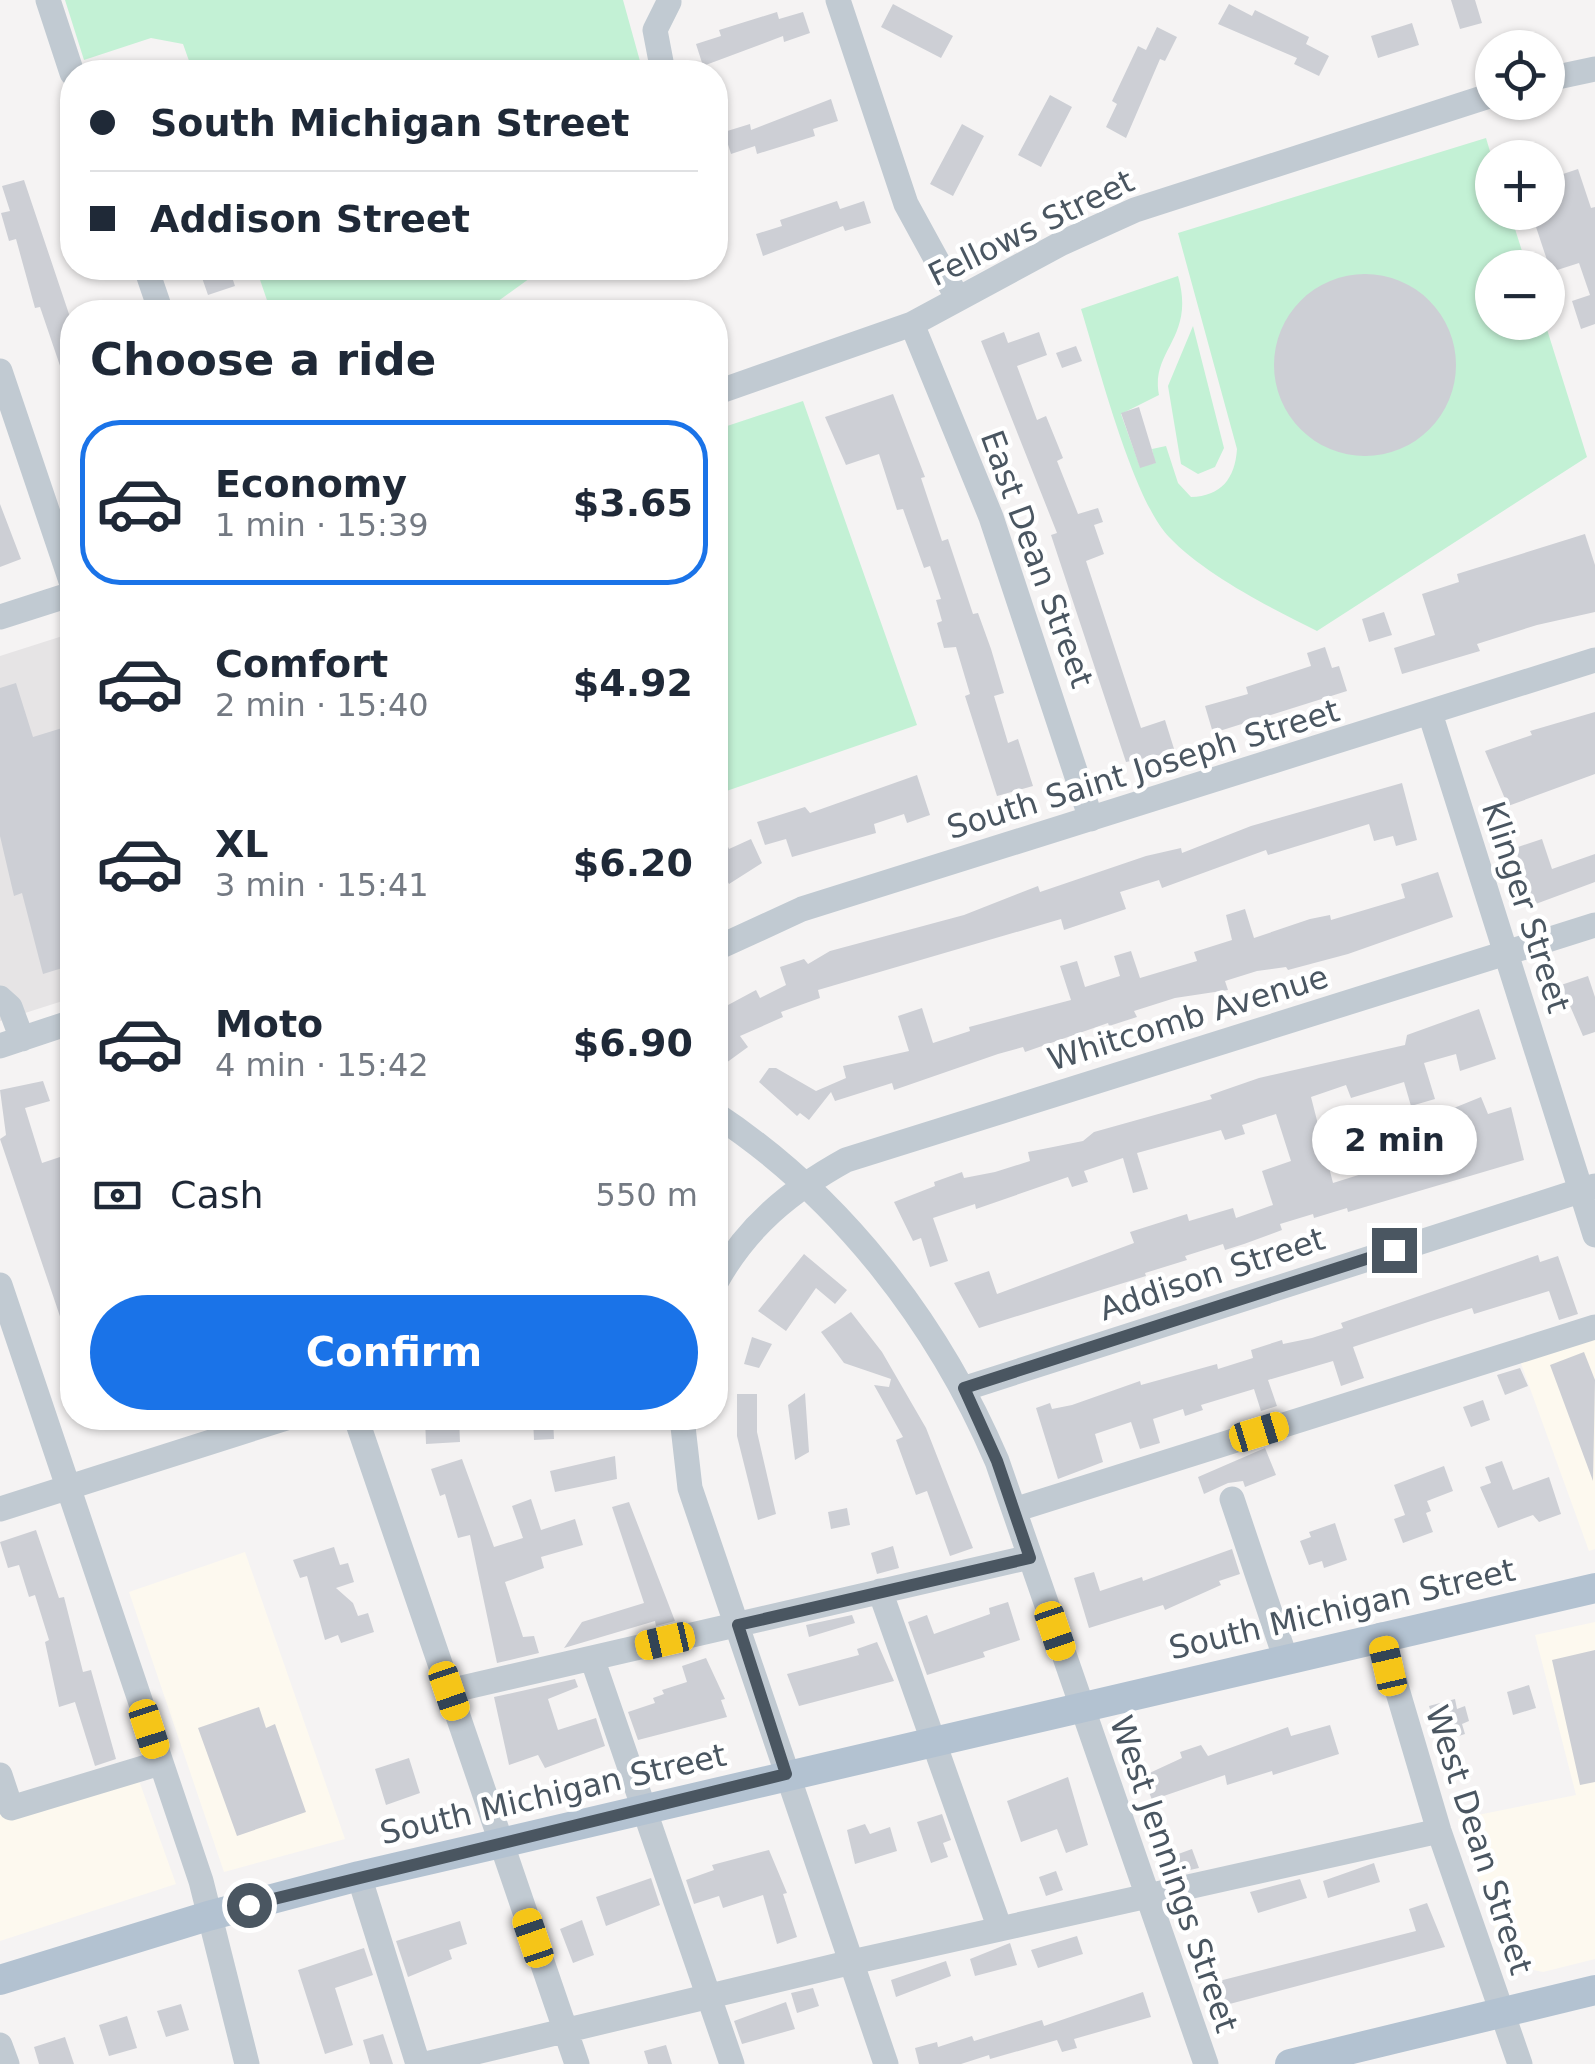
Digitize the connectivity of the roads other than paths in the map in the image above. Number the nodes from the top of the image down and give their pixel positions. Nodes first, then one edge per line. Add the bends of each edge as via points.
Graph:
1 (48, 0) edge
2 (838, 0) edge
3 (671, 1) edge
4 (68, 60) edge
5 (661, 60) edge
6 (1595, 69) edge
7 (1565, 75) edge
8 (1475, 100) edge
9 (958, 299) junction
10 (912, 324) junction
11 (0, 372) edge
12 (728, 388) edge
13 (60, 549) edge
14 (60, 598) edge
15 (0, 617) edge
16 (1595, 660) edge
17 (1430, 714) junction
18 (1091, 819) junction
19 (1595, 925) edge
20 (728, 943) edge
21 (1507, 952) junction
22 (0, 998) edge
23 (60, 1028) edge
24 (11, 1042) edge
25 (728, 1124) edge
26 (804, 1183) junction
27 (1588, 1188) edge
28 (1595, 1235) edge
29 (728, 1264) edge
30 (0, 1285) edge
31 (1595, 1327) edge
32 (964, 1388) junction
33 (207, 1430) edge
34 (360, 1430) edge
35 (683, 1430) edge
36 (70, 1487) junction
37 (1232, 1499) dead end
38 (0, 1509) edge
39 (1014, 1510) junction
40 (1030, 1558) junction
41 (1595, 1588) edge
42 (880, 1591) junction
43 (738, 1625) junction
44 (1381, 1635) junction
45 (1285, 1657) junction
46 (592, 1658) junction
47 (449, 1691) junction
48 (1080, 1705) junction
49 (934, 1739) junction
50 (160, 1763) junction
51 (786, 1774) junction
52 (0, 1775) edge
53 (642, 1809) junction
54 (1439, 1831) junction
55 (500, 1842) junction
56 (358, 1876) junction
57 (1144, 1896) junction
58 (208, 1916) junction
59 (1000, 1928) junction
60 (852, 1962) junction
61 (0, 1980) edge
62 (1595, 1990) edge
63 (710, 1999) junction
64 (1503, 2014) junction
65 (566, 2032) junction
66 (0, 2045) edge
67 (7, 2064) edge
68 (247, 2064) edge
69 (418, 2064) edge
70 (426, 2064) edge
71 (577, 2064) edge
72 (732, 2064) edge
73 (886, 2064) edge
74 (1206, 2064) edge
75 (1290, 2064) edge
76 (1520, 2064) edge

1 - 4 street
2 - 9 street via 906,204
3 - 5 street via 655,30
6 - 7 street
8 - 9 street, Fellows Street via 1135,210
9 - 10 street, Fellows Street
10 - 12 street, Fellows Street
10 - 18 street, East Dean Street via 991,517
11 - 13 street
14 - 15 street
16 - 17 street, South Saint Joseph Street
17 - 18 street, South Saint Joseph Street
17 - 21 street, Klinger Street
18 - 20 street, South Saint Joseph Street via 802,910
19 - 21 street, Whitcomb Avenue
21 - 26 street, Whitcomb Avenue via 873,1150
21 - 27 street, Klinger Street
22 - 24 street via 10,1008
23 - 24 street
25 - 26 street, West Jennings Street
26 - 29 street, Whitcomb Avenue
26 - 32 street, West Jennings Street via 898,1289
27 - 28 street, Klinger Street
27 - 32 street, Addison Street
30 - 36 street
31 - 39 street
32 - 39 street, West Jennings Street
33 - 36 street
34 - 47 street
35 - 43 street via 690,1488
36 - 38 street
36 - 50 street
37 - 45 street
39 - 40 street, West Jennings Street
40 - 42 street
40 - 48 street, West Jennings Street
41 - 44 main road, South Michigan Street
42 - 43 street
42 - 49 street
43 - 46 street
43 - 51 street
44 - 45 main road, South Michigan Street
44 - 54 street, West Dean Street
45 - 48 main road, South Michigan Street
46 - 47 street
46 - 53 street
47 - 55 street
48 - 49 main road, South Michigan Street
48 - 57 street, West Jennings Street
49 - 51 main road, South Michigan Street
49 - 59 street
50 - 52 street via 11,1808
50 - 58 street
51 - 53 main road, South Michigan Street
51 - 60 street
53 - 55 main road, South Michigan Street
53 - 63 street
54 - 57 street
54 - 64 street, West Dean Street
55 - 56 main road, South Michigan Street
55 - 65 street
56 - 58 main road, South Michigan Street
56 - 69 street
57 - 59 street
57 - 74 street, West Jennings Street
58 - 61 main road, South Michigan Street
58 - 68 street
59 - 60 street
60 - 63 street
60 - 73 street
62 - 64 main road
63 - 65 street
63 - 72 street
64 - 75 main road
64 - 76 street, West Dean Street
65 - 70 street
65 - 71 street
66 - 67 street

